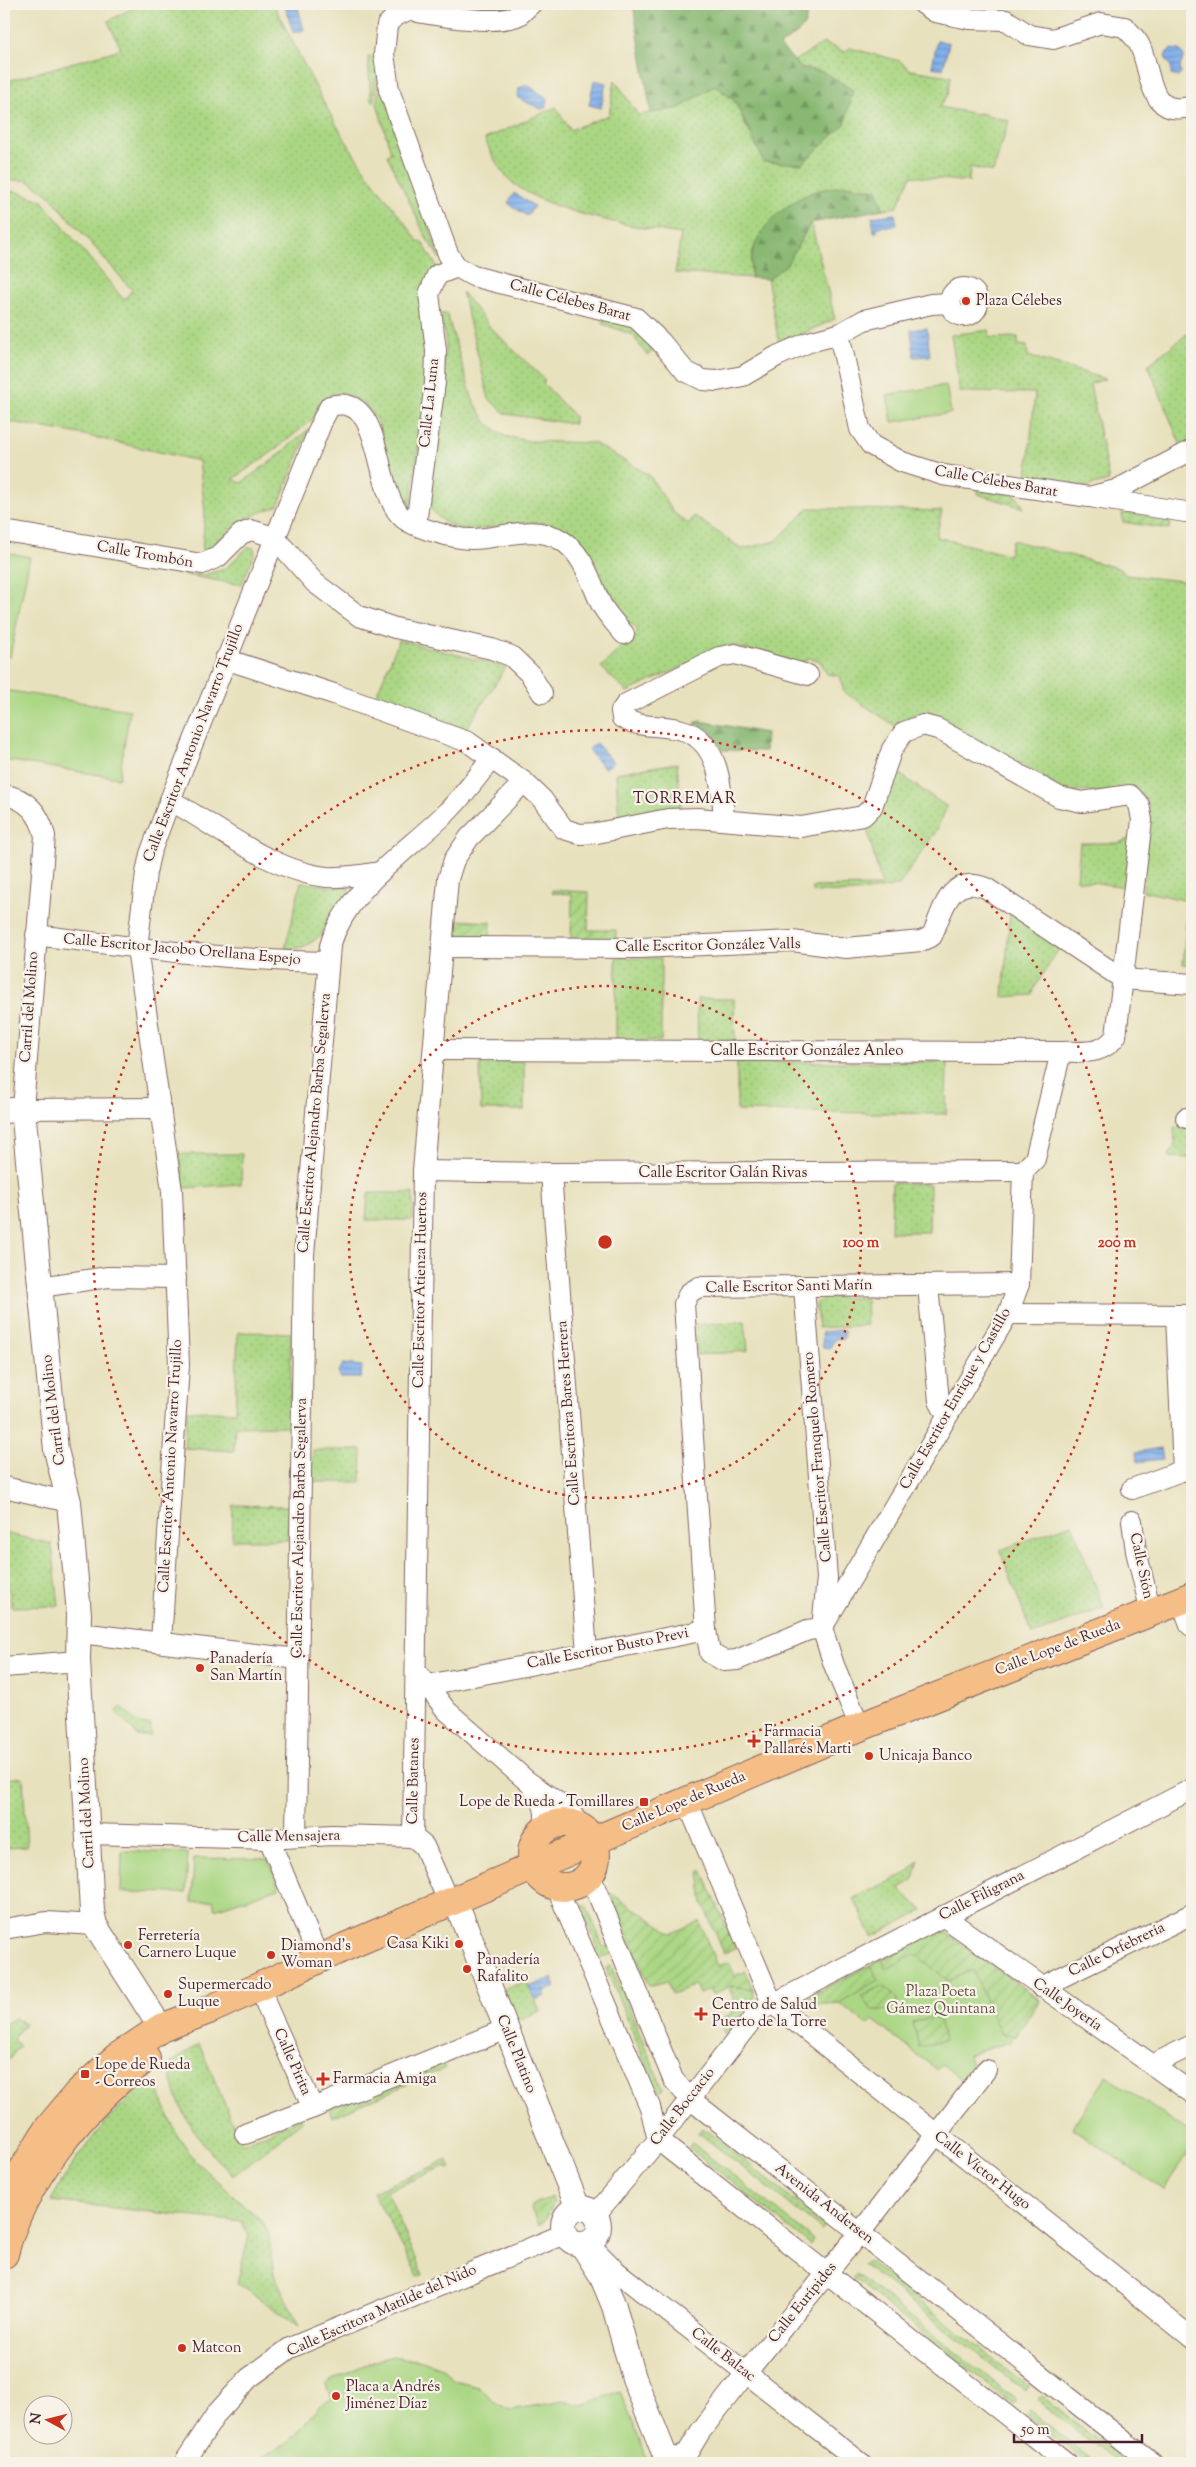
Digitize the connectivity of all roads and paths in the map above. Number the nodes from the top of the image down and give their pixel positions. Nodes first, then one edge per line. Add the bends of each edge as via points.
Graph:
1 (440, 4) edge
2 (531, 4) edge
3 (923, 4) edge
4 (408, 10) junction
5 (1192, 106) edge
6 (457, 267) junction
7 (950, 303) dead end
8 (839, 334) junction
9 (1192, 450) edge
10 (1089, 497) junction
11 (1192, 513) edge
12 (416, 524) junction
13 (4, 531) edge
14 (274, 537) junction
15 (624, 634) dead end
16 (225, 659) junction
17 (808, 675) dead end
18 (542, 693) dead end
19 (492, 758) junction
20 (524, 782) junction
21 (4, 795) edge
22 (170, 800) junction
23 (724, 820) junction
24 (380, 872) junction
25 (36, 935) junction
26 (442, 946) junction
27 (137, 948) junction
28 (328, 962) junction
29 (1123, 979) junction
30 (1192, 984) edge
31 (434, 1050) junction
32 (1061, 1052) junction
33 (161, 1108) junction
34 (13, 1110) edge
35 (423, 1171) junction
36 (1023, 1171) junction
37 (551, 1173) junction
38 (176, 1278) junction
39 (1019, 1284) junction
40 (928, 1286) junction
41 (40, 1287) junction
42 (804, 1287) junction
43 (1008, 1314) junction
44 (1184, 1315) edge
45 (947, 1416) junction
46 (1188, 1469) edge
47 (4, 1487) edge
48 (1132, 1490) dead end
49 (68, 1502) junction
50 (1132, 1521) dead end
51 (1189, 1607) edge
52 (1151, 1612) junction
53 (822, 1628) junction
54 (706, 1630) junction
55 (80, 1633) junction
56 (162, 1642) junction
57 (587, 1653) junction
58 (298, 1659) junction
59 (78, 1661) junction
60 (4, 1667) edge
61 (422, 1678) junction
62 (446, 1710) junction
63 (415, 1725) junction
64 (860, 1727) junction
65 (527, 1781) junction
66 (1192, 1789) edge
67 (687, 1800) junction
68 (543, 1830) junction
69 (89, 1834) junction
70 (588, 1835) junction
71 (296, 1837) junction
72 (413, 1837) junction
73 (269, 1839) junction
74 (534, 1866) junction
75 (590, 1875) junction
76 (556, 1886) junction
77 (452, 1901) junction
78 (1192, 1914) edge
79 (943, 1916) junction
80 (95, 1926) junction
81 (4, 1929) edge
82 (319, 1959) junction
83 (261, 1986) junction
84 (1041, 1987) junction
85 (772, 2004) junction
86 (208, 2010) junction
87 (161, 2028) junction
88 (506, 2028) junction
89 (1192, 2045) edge
90 (1152, 2065) junction
91 (986, 2070) dead end
92 (1192, 2093) edge
93 (690, 2099) junction
94 (313, 2108) junction
95 (245, 2134) dead end
96 (937, 2135) junction
97 (658, 2140) junction
98 (9, 2203) edge
99 (587, 2211) junction
100 (860, 2232) junction
101 (579, 2241) junction
102 (4, 2250) edge
103 (826, 2274) junction
104 (1192, 2338) edge
105 (746, 2373) junction
106 (677, 2458) edge
107 (184, 2463) edge
108 (861, 2463) edge
109 (1067, 2463) edge
110 (1152, 2463) edge

1 - 4 street
2 - 4 street via 519,15 501,18 458,19
3 - 5 street via 935,12 1006,20 1029,35 1053,39 1101,23 1125,27 1139,45 1158,100 1174,108
4 - 6 street via 387,25 384,54 389,90 448,254
6 - 8 street, Calle Célebes Barat via 473,276 636,318 686,371 703,380 743,376 809,342
6 - 12 street, Calle La Luna via 437,275 429,294 436,350 435,383
7 - 8 street via 932,304 864,320
8 - 10 street, Calle Célebes Barat via 860,429 871,444 902,462 942,476
9 - 10 street, Calle Célebes Barat via 1116,490
10 - 11 street
12 - 14 street, Calle Escritor Antonio Navarro Trujillo via 403,518 391,502 367,419 355,407 343,403 330,406 323,419
12 - 15 street, Calle Escritor Antonio Navarro Trujillo via 471,539 522,532 560,539 574,550 591,578 601,605
13 - 14 street, Calle Trombón via 202,564 218,557 241,534 251,530
14 - 16 street, Calle Escritor Antonio Navarro Trujillo
14 - 18 street via 315,583 359,616 511,656 530,674
16 - 19 street via 468,742
16 - 22 street, Calle Escritor Antonio Navarro Trujillo
17 - 23 street via 735,654 719,657 626,704 621,711 622,718 634,725 682,729 700,738 715,764
19 - 20 street
19 - 24 street, Calle Escritor Alejandro Barba Segalerva via 446,813
20 - 23 street via 564,828 580,834 668,820
20 - 26 street, Calle Escritor Atienza Huertos via 469,838 454,860 448,879
21 - 25 street, Carril del Molino via 25,802 42,821 45,836
22 - 24 street via 272,860 303,872 347,878
22 - 27 street, Calle Escritor Antonio Navarro Trujillo via 148,863
23 - 29 street via 801,827 864,816 872,807 892,750 904,732 923,725 938,729 1059,797 1082,802 1130,795 1139,804 1142,820
24 - 28 street, Calle Escritor Alejandro Barba Segalerva via 334,932
25 - 27 street, Calle Escritor Jacobo Orellana Espejo
25 - 34 street, Carril del Molino
26 - 29 street, Calle Escritor González Valls via 640,948 792,942 846,948 921,941 932,936 952,892 961,885 974,883
26 - 31 street, Calle Escritor Atienza Huertos
27 - 28 street, Calle Escritor Jacobo Orellana Espejo via 290,962
27 - 33 street, Calle Escritor Antonio Navarro Trujillo
28 - 58 street, Calle Escritor Alejandro Barba Segalerva via 304,1255
29 - 30 street
29 - 32 street, Calle Escritor González Anleo via 1116,1036 1109,1046 1102,1050
31 - 32 street, Calle Escritor González Anleo
31 - 35 street, Calle Escritor Atienza Huertos
32 - 36 street via 1035,1159
33 - 34 street
33 - 38 street, Calle Escritor Antonio Navarro Trujillo via 172,1190
34 - 41 street, Carril del Molino
35 - 37 street, Calle Escritor Galán Rivas
35 - 61 street, Calle Escritor Atienza Huertos
36 - 37 street, Calle Escritor Galán Rivas
36 - 39 street, Calle Escritor Enrique y Castillo
37 - 57 street, Calle Escritora Bares Herrera
38 - 41 street via 108,1277
38 - 56 street, Calle Escritor Antonio Navarro Trujillo via 179,1365
39 - 40 street, Calle Escritor Santi Marín
39 - 43 street, Calle Escritor Enrique y Castillo
40 - 42 street, Calle Escritor Santi Marín
40 - 45 street via 938,1401
41 - 49 street, Carril del Molino via 56,1450
42 - 53 street, Calle Escritor Franquelo Romero via 828,1578
42 - 54 street, Calle Escritor Santi Marín via 699,1287 689,1293 684,1304
43 - 44 street
43 - 45 street, Calle Escritor Enrique y Castillo
44 - 46 street
45 - 53 street, Calle Escritor Enrique y Castillo
46 - 48 street
47 - 49 street
49 - 55 street, Carril del Molino
50 - 52 street, Calle Sión
51 - 52 main road, Calle Lope de Rueda
52 - 64 main road, Calle Lope de Rueda
53 - 54 street, Calle Escritor Busto Previ via 808,1630 737,1660 724,1662 710,1653
53 - 64 street
54 - 57 street, Calle Escritor Busto Previ
55 - 56 street
55 - 59 street, Carril del Molino
56 - 58 street
57 - 61 street, Calle Escritor Busto Previ
58 - 71 street, Calle Escritor Alejandro Barba Segalerva
59 - 60 street
59 - 69 street, Carril del Molino
61 - 62 street
61 - 63 street, Calle Batanes
62 - 63 street, Calle Batanes via 432,1710 421,1715
62 - 65 street
63 - 72 street, Calle Batanes
64 - 67 main road, Calle Lope de Rueda
65 - 68 street via 541,1798 547,1816
65 - 70 street via 568,1810
66 - 79 street, Calle Filigrana
67 - 70 main road, Calle Lope de Rueda
67 - 85 street
68 - 70 main road via 566,1822
68 - 74 main road via 535,1840
69 - 73 street, Calle Mensajera
69 - 80 street, Carril del Molino
70 - 74 main road, Calle Lope de Rueda
70 - 75 main road via 596,1854
71 - 72 street, Calle Mensajera
71 - 73 street, Calle Mensajera
72 - 77 street via 424,1846
73 - 82 street
74 - 76 main road via 546,1882
74 - 77 main road, Calle Lope de Rueda
75 - 76 main road via 573,1886
75 - 93 street, Avenida Andersen via 674,2079
76 - 97 street via 650,2107
77 - 82 main road, Calle Lope de Rueda
77 - 88 street, Calle Platino
78 - 84 street, Calle Orfebrería
79 - 84 street, Calle Joyería
79 - 85 street, Calle Filigrana
80 - 81 street via 46,1922
80 - 87 street, Carril del Molino
82 - 83 main road, Calle Lope de Rueda
83 - 86 main road, Calle Lope de Rueda
83 - 94 street, Calle Pirita
84 - 90 street, Calle Joyería
85 - 93 street, Calle Boccacio via 759,2011
85 - 96 street, Calle Víctor Hugo
86 - 87 main road, Calle Lope de Rueda
86 - 98 main road, Calle Lope de Rueda via 130,2071 67,2135
87 - 98 main road, Calle Lope de Rueda via 116,2058 77,2094 47,2130
88 - 94 street, Calle Pirita
88 - 99 street, Calle Platino
89 - 90 street
90 - 92 street, Calle Joyería
91 - 96 street
93 - 97 street, Calle Boccacio
93 - 100 street, Avenida Andersen
94 - 95 street, Calle Pirita
96 - 100 street, Calle Eurípides
96 - 104 street, Calle Víctor Hugo
97 - 99 street, Calle Boccacio
97 - 103 street
98 - 102 main road, Calle Lope de Rueda
99 - 101 street via 600,2225 598,2236
99 - 101 street via 568,2213 563,2222
100 - 103 street, Calle Eurípides
100 - 110 street, Avenida Andersen
101 - 105 street, Calle Balzac
101 - 106 street via 601,2275 614,2306 634,2378
101 - 107 street, Calle Escritora Matilde del Nido via 290,2348 249,2378 217,2412
103 - 105 street, Calle Eurípides
103 - 109 street
105 - 106 street, Calle Eurípides
105 - 108 street, Calle Balzac

